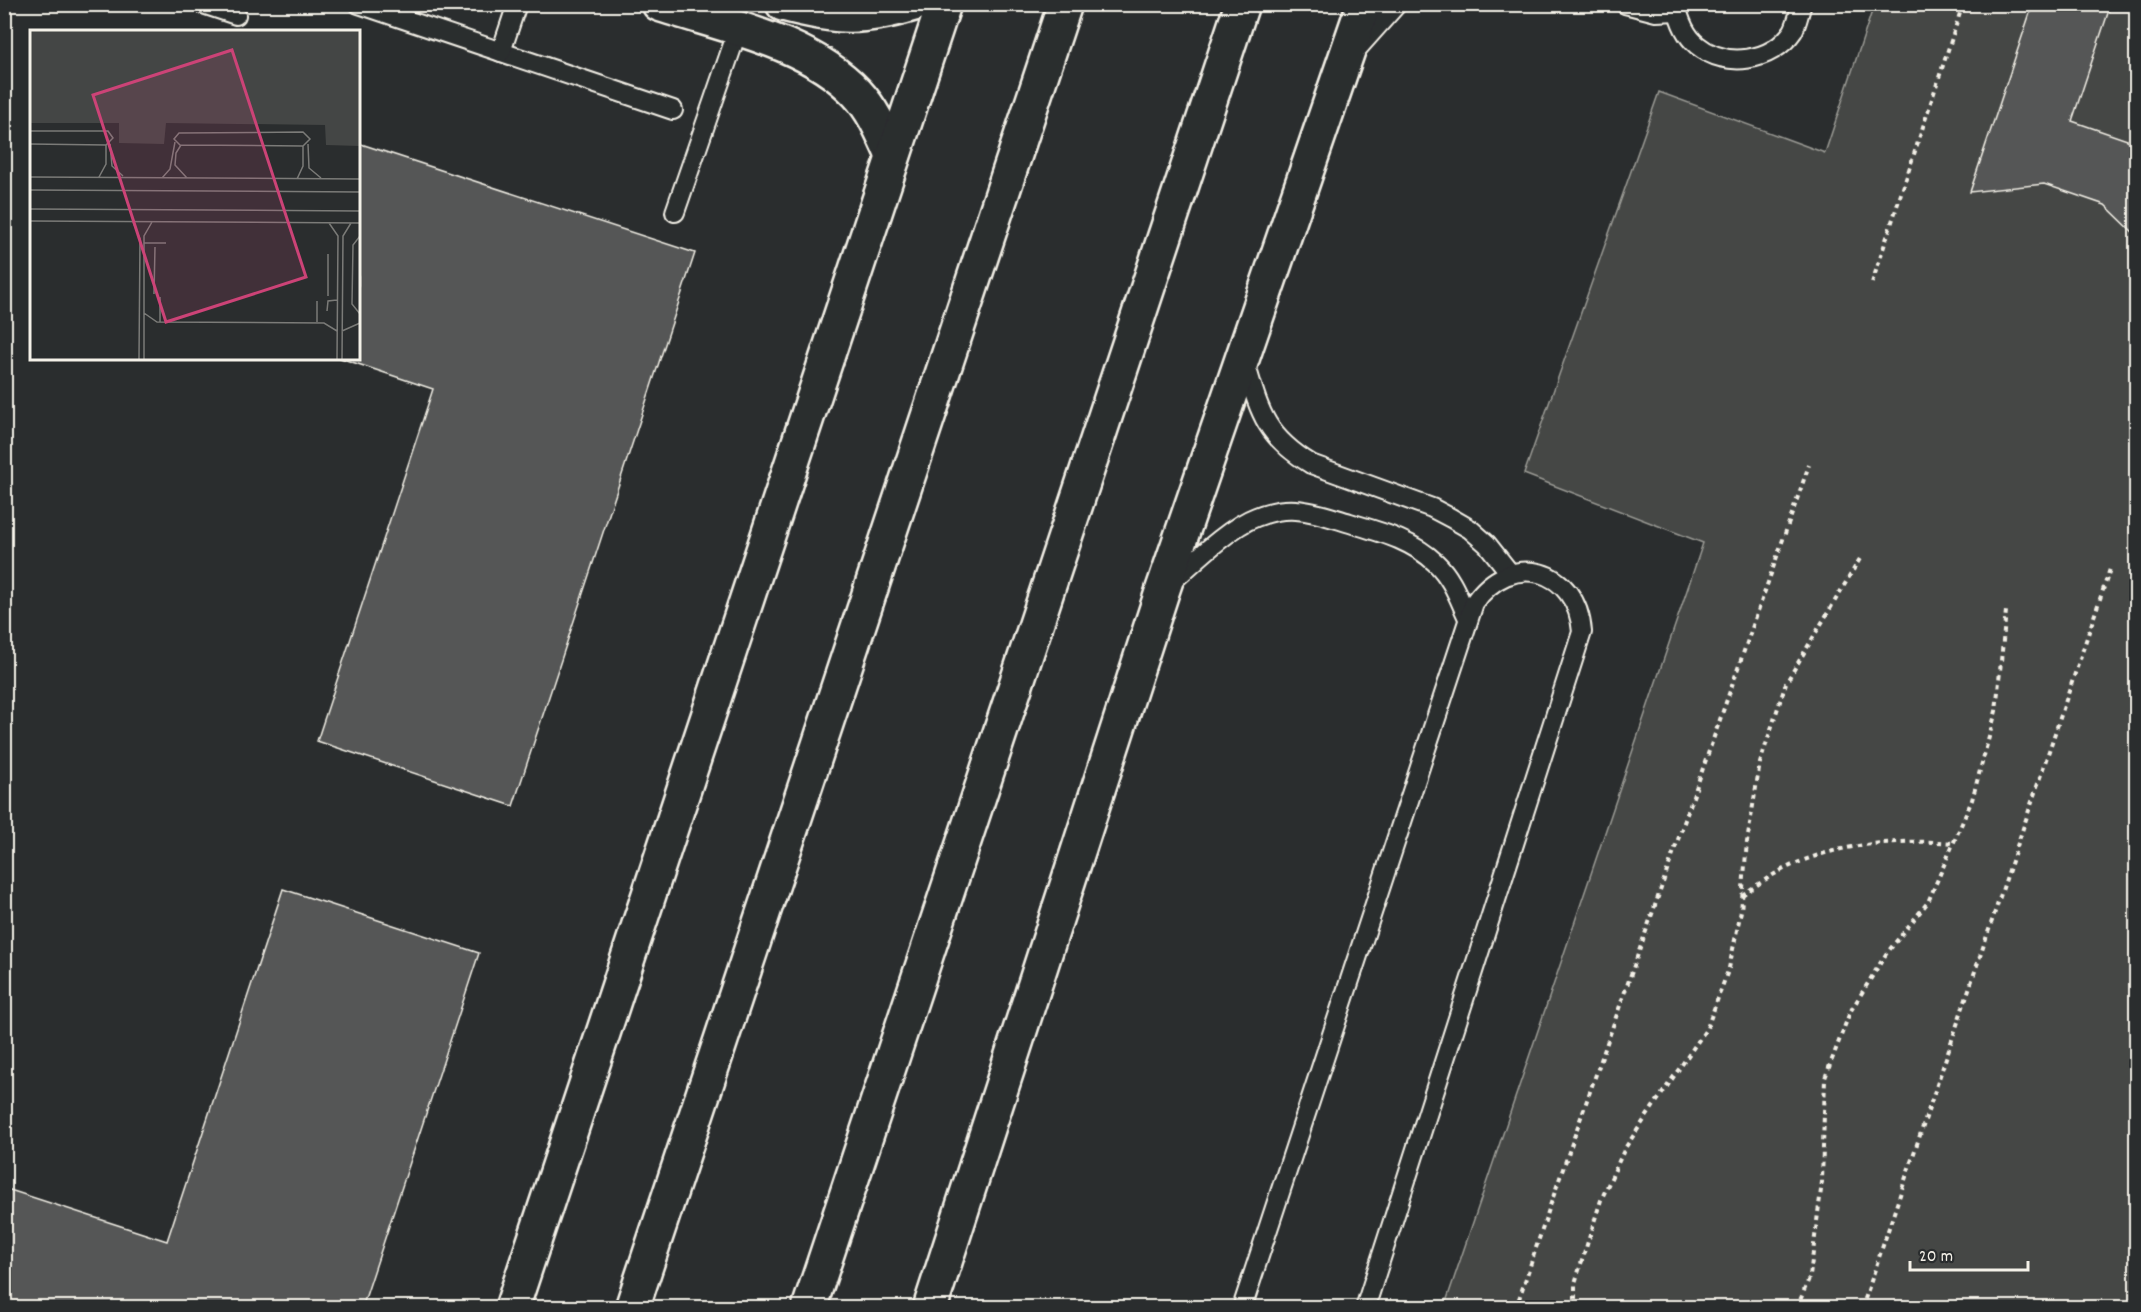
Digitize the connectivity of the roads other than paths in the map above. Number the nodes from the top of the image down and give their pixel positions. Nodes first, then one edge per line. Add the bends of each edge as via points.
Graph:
1 (203, 4) edge
2 (359, 4) edge
3 (517, 4) edge
4 (659, 4) edge
5 (783, 4) edge
6 (915, 4) edge
7 (944, 4) edge
8 (1065, 4) edge
9 (1242, 4) edge
10 (1364, 4) edge
11 (1397, 4) edge
12 (1625, 4) edge
13 (1802, 4) edge
14 (1676, 8) edge
15 (236, 15) dead end
16 (738, 30) junction
17 (501, 52) junction
18 (1343, 64) junction
19 (674, 110) dead end
20 (893, 156) junction
21 (675, 212) dead end
22 (1243, 356) junction
23 (1510, 573) junction
24 (1163, 589) junction
25 (1468, 618) junction
26 (512, 1308) edge
27 (632, 1308) edge
28 (808, 1308) edge
29 (930, 1308) edge
30 (1242, 1308) edge
31 (1365, 1308) edge

1 - 15 lane
2 - 17 lane
3 - 17 lane
4 - 16 street
5 - 6 street via 846,17 881,14
7 - 20 street
8 - 27 street
9 - 28 street
10 - 18 street
11 - 18 lane
12 - 14 lane via 1656,12
13 - 14 lane via 1793,31 1774,50 1748,60 1721,58 1697,45 1680,23
16 - 20 street via 801,51 831,70 858,94 879,124
16 - 21 lane
17 - 19 lane
18 - 22 street
20 - 26 street
22 - 23 lane via 1259,410 1279,442 1311,464 1451,518 1487,544
22 - 24 street
23 - 25 lane via 1483,590
23 - 31 lane via 1541,573 1555,580 1576,602 1582,632
24 - 25 lane via 1236,527 1275,511 1295,510 1316,512 1418,548 1437,563 1451,582
24 - 29 street
25 - 30 lane

